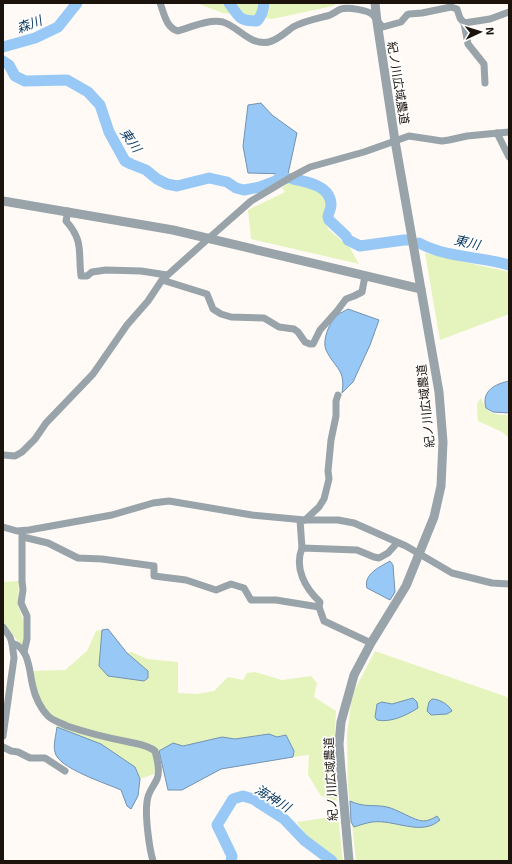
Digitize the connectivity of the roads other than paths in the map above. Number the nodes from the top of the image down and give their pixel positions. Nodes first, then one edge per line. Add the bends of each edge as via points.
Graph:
1 (160, 3) edge
2 (375, 3) edge
3 (509, 12) edge
4 (377, 22) junction
5 (464, 23) junction
6 (485, 83) dead end
7 (509, 132) edge
8 (497, 133) junction
9 (395, 140) junction
10 (509, 157) edge
11 (3, 201) edge
12 (68, 211) junction
13 (208, 238) junction
14 (365, 276) junction
15 (165, 277) junction
16 (422, 289) junction
17 (338, 395) dead end
18 (3, 455) edge
19 (302, 520) junction
20 (3, 527) edge
21 (23, 534) junction
22 (398, 543) junction
23 (302, 548) junction
24 (420, 555) junction
25 (509, 584) edge
26 (319, 607) junction
27 (3, 627) edge
28 (371, 643) junction
29 (12, 644) junction
30 (24, 652) junction
31 (3, 736) edge
32 (3, 747) edge
33 (65, 771) dead end
34 (349, 856) edge
35 (153, 861) edge

1 - 4 street via 167,21 175,31 208,22 223,22 257,42 270,42 299,24 330,16 343,9 350,8 369,13
2 - 4 street, 紀ノ川広域農道
3 - 5 street via 490,19
4 - 5 street via 383,27 401,22 409,14 422,14 451,7 457,9
4 - 9 street, 紀ノ川広域農道
5 - 6 street via 468,44 484,64
7 - 8 street
8 - 9 street via 449,140 409,136
8 - 10 street
9 - 13 street via 364,152 310,167 251,201
9 - 16 street, 紀ノ川広域農道
11 - 12 street
12 - 13 street
12 - 15 street via 66,221 74,230 80,247 81,276 106,270 140,271
13 - 14 street
13 - 15 street
14 - 15 street via 362,292 346,299 320,330 313,344 306,342 294,329 279,327 264,318 231,317 221,314 213,309 207,294
14 - 16 street
15 - 18 street via 93,374 46,423 35,439 15,456
16 - 24 street, 紀ノ川広域農道 via 439,392 444,442 441,486 434,516
17 - 19 street via 328,471 330,480 319,507
19 - 21 street via 252,515 169,501
19 - 22 street via 338,520 354,523
19 - 23 street
20 - 21 street
21 - 26 street via 78,558 154,566 154,576 186,580 216,590 231,584 244,588 251,600 276,600
21 - 30 street via 21,603 27,616
22 - 23 street via 379,558 357,550
22 - 24 street
23 - 26 street via 299,556 304,584 320,602
24 - 25 street via 452,573 492,583
24 - 28 street, 紀ノ川広域農道 via 406,586
26 - 28 street via 324,621
27 - 29 street
28 - 34 street, 紀ノ川広域農道 via 354,675 341,722 339,744
29 - 30 street via 18,645
29 - 31 street via 14,658
30 - 35 street via 38,702 49,717 89,733 145,746 155,751 158,775 146,803
32 - 33 street via 30,758 45,758

